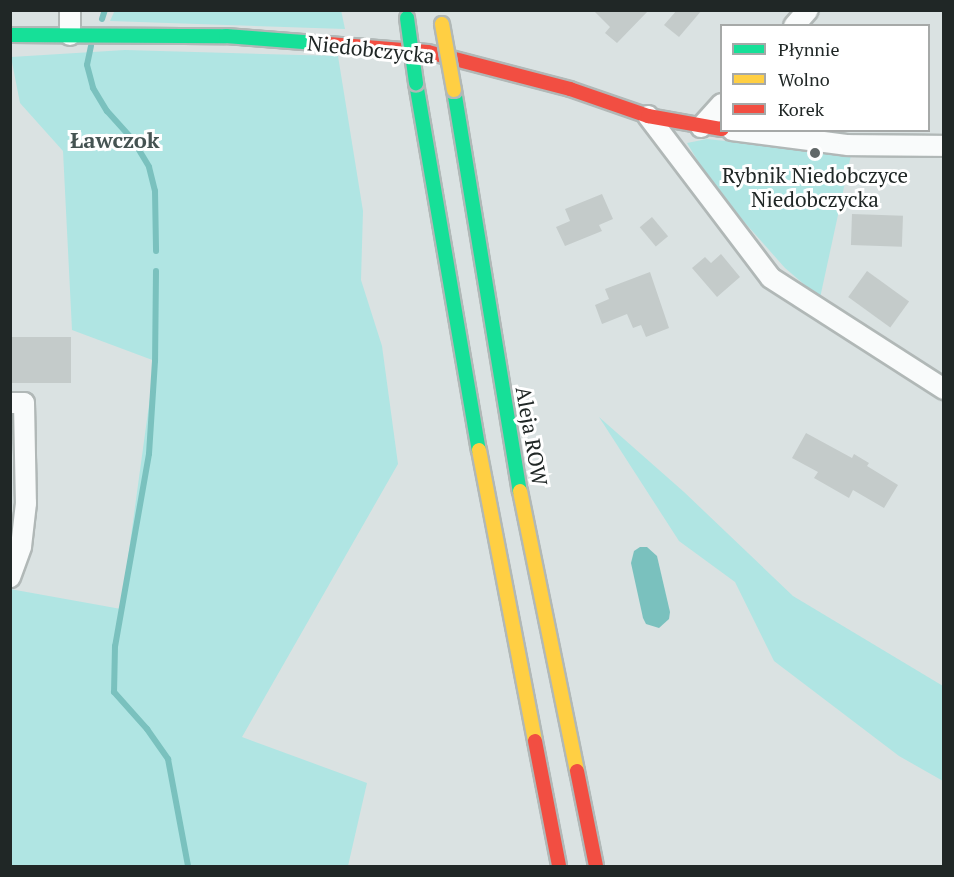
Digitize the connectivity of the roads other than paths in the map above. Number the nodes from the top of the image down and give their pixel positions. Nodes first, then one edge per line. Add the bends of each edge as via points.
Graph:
1 (70, 10) edge
2 (808, 10) edge
3 (406, 14) edge
4 (441, 17) edge
5 (796, 24) edge
6 (10, 34) edge
7 (70, 35) junction
8 (720, 106) edge
9 (648, 116) junction
10 (701, 127) junction
11 (720, 129) edge
12 (747, 132) edge
13 (944, 146) edge
14 (944, 389) edge
15 (10, 403) edge
16 (10, 577) edge
17 (559, 867) edge
18 (596, 867) edge

1 - 7 street
2 - 5 street
3 - 17 main road, bridge via 477,438
4 - 18 main road, Aleja ROW, bridge via 511,449
6 - 7 main road, Niedobczycka
7 - 9 main road, Niedobczycka via 226,36 428,52 570,89
8 - 10 street
9 - 10 main road, Niedobczycka
9 - 14 street via 771,278
10 - 11 main road, Niedobczycka
12 - 13 street via 848,145
15 - 16 street via 24,403 26,503 21,547

